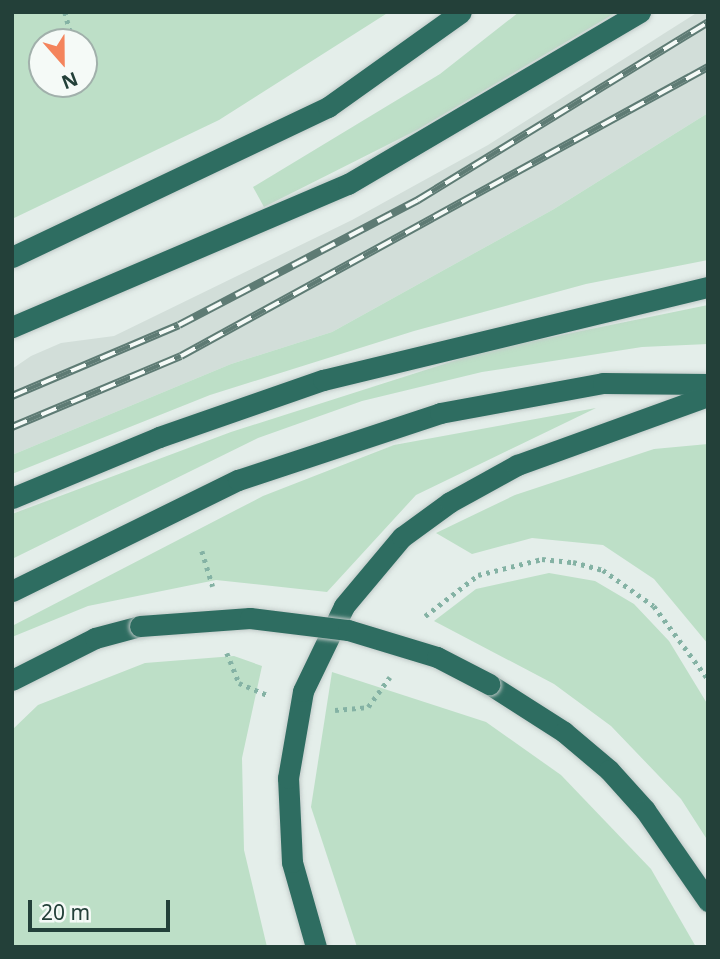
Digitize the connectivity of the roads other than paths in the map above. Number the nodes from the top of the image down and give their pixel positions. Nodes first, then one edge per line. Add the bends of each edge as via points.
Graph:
1 (461, 12) edge
2 (640, 12) edge
3 (12, 257) edge
4 (708, 287) edge
5 (12, 327) edge
6 (708, 384) edge
7 (708, 396) edge
8 (12, 498) edge
9 (12, 591) edge
10 (12, 680) edge
11 (708, 901) edge
12 (316, 947) edge

1 - 3 highway via 328,107
2 - 5 highway via 348,184
4 - 8 highway via 323,380 159,437
6 - 9 highway via 603,383 440,413 239,480
7 - 12 highway via 517,465 450,502 402,537 344,606 303,691 288,778 292,862
10 - 11 highway, bridge via 95,638 140,626 250,618 348,630 438,657 564,732 609,770 645,810

